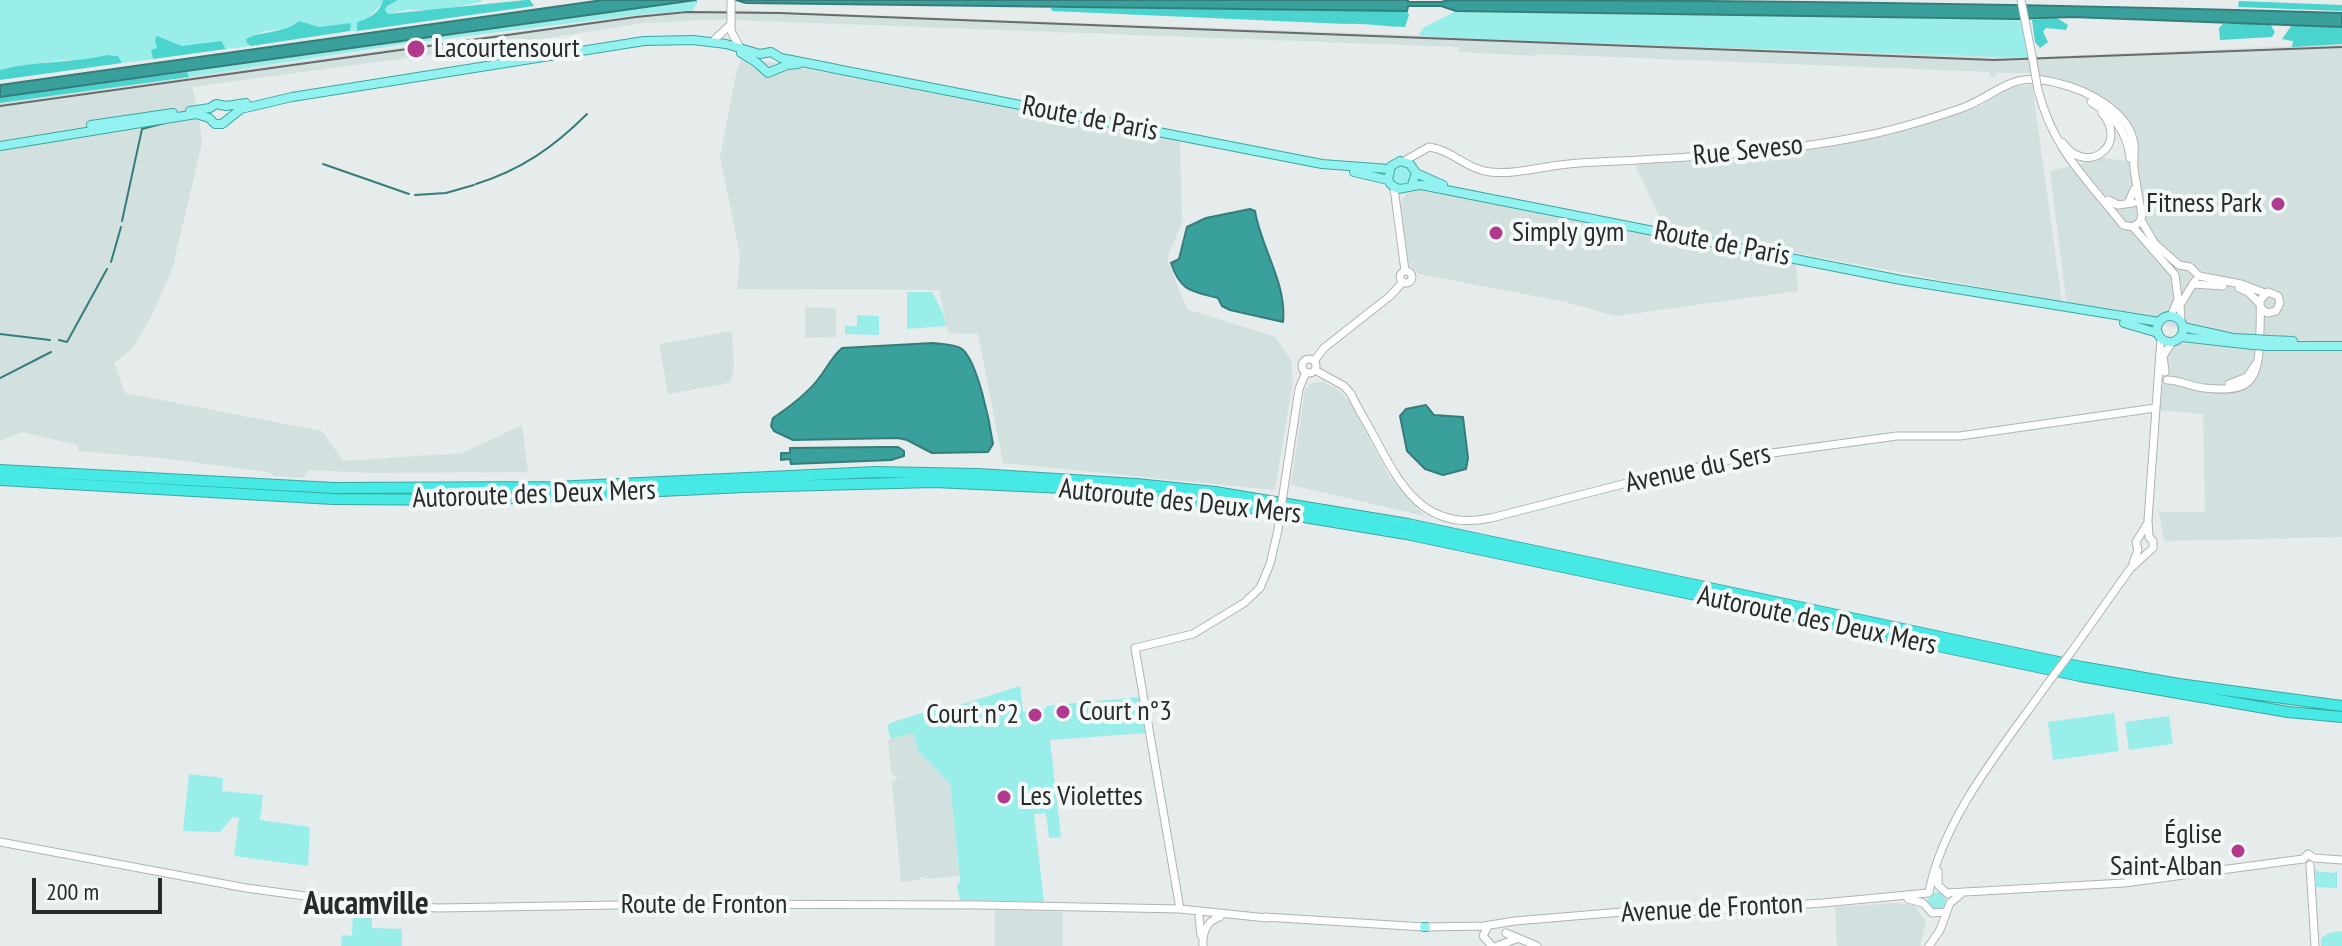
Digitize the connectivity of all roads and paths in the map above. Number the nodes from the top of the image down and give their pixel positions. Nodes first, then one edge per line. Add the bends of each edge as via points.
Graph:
1 (731, 0) edge
2 (2021, 0) edge
3 (730, 22) junction
4 (681, 41) junction
5 (712, 42) junction
6 (740, 48) junction
7 (763, 54) junction
8 (778, 56) junction
9 (760, 65) junction
10 (778, 68) junction
11 (837, 69) junction
12 (2073, 89) junction
13 (292, 97) junction
14 (226, 106) junction
15 (2100, 107) junction
16 (210, 113) junction
17 (229, 118) junction
18 (2048, 120) junction
19 (0, 144) edge
20 (1419, 152) junction
21 (2065, 155) junction
22 (1404, 161) junction
23 (1343, 167) junction
24 (1389, 169) junction
25 (1415, 171) junction
26 (1388, 180) junction
27 (1408, 187) junction
28 (1394, 188) junction
29 (1470, 194) junction
30 (1398, 201) junction
31 (2125, 204) junction
32 (2138, 206) junction
33 (2118, 216) junction
34 (2141, 220) junction
35 (2133, 227) junction
36 (2183, 267) junction
37 (2196, 274) junction
38 (2176, 279) junction
39 (1927, 285) junction
40 (2191, 285) junction
41 (2265, 293) junction
42 (2260, 306) junction
43 (2271, 313) junction
44 (2171, 316) junction
45 (2159, 322) junction
46 (2262, 326) junction
47 (2179, 332) junction
48 (2159, 336) junction
49 (2342, 344) edge
50 (1314, 361) junction
51 (1315, 370) junction
52 (1306, 372) junction
53 (2162, 379) junction
54 (2155, 408) junction
55 (0, 470) edge
56 (0, 480) edge
57 (2145, 537) junction
58 (2141, 552) junction
59 (2342, 706) edge
60 (2342, 717) edge
61 (0, 842) edge
62 (1941, 857) junction
63 (2342, 860) edge
64 (2309, 861) junction
65 (1945, 891) junction
66 (1928, 893) junction
67 (1964, 894) junction
68 (1902, 898) junction
69 (1950, 903) junction
70 (1926, 906) junction
71 (1180, 909) junction
72 (1161, 911) junction
73 (1945, 912) junction
74 (1932, 913) junction
75 (1205, 918) junction
76 (1488, 926) junction
77 (1425, 927) junction
78 (1483, 934) junction
79 (1501, 937) edge
80 (1931, 943) edge
81 (1202, 946) edge
82 (1537, 946) edge
83 (2315, 946) edge

1 - 3 main road, bridge
2 - 18 main road, bridge
3 - 5 main road
3 - 6 main road
4 - 5 main road, Route de Paris
4 - 9 main road, Route de Paris via 736,51
4 - 13 main road, Route de Paris via 655,40
5 - 6 main road, Route de Paris
6 - 7 main road, Route de Paris
7 - 8 main road, Route de Paris
7 - 9 main road
8 - 10 main road
8 - 11 main road, Route de Paris
9 - 10 main road, Route de Paris via 768,73
10 - 11 main road, Route de Paris via 798,64
11 - 23 main road, Route de Paris
12 - 15 main road, Rue Seveso
12 - 20 main road, Rue Seveso via 2049,81 2013,82 1965,107 1871,134 1674,159 1494,172 1473,168 1439,148
12 - 32 main road, Rue Seveso via 2106,106 2126,125 2134,145
13 - 14 main road
13 - 17 main road via 241,109
14 - 16 main road via 216,104
14 - 17 main road
15 - 18 main road via 2111,125 2111,137 2106,148 2091,157 2071,152
15 - 31 main road, Rue Seveso via 2128,143 2134,191
16 - 17 main road via 218,125
16 - 19 main road via 159,114
18 - 21 main road
20 - 22 main road
20 - 25 main road
21 - 31 main road via 2105,198 2114,205
21 - 33 main road
22 - 24 main road
22 - 25 main road
23 - 24 main road, Route de Paris
23 - 26 main road, Route de Paris
24 - 26 main road
25 - 27 main road
25 - 29 main road, Route de Paris
26 - 28 main road
27 - 28 main road
27 - 29 main road, Route de Paris
27 - 30 main road
28 - 30 main road
29 - 39 main road, Route de Paris
30 - 50 main road via 1405,271 1412,278
31 - 32 main road
31 - 33 main road
32 - 34 main road
33 - 35 main road via 2123,225
34 - 35 main road
34 - 36 main road via 2155,244
35 - 38 main road
36 - 37 main road
36 - 38 main road
37 - 40 main road
37 - 41 main road
38 - 40 main road
38 - 44 main road via 2177,305
39 - 45 main road, Route de Paris
39 - 48 main road, Route de Paris via 2131,325
40 - 42 main road via 2240,288
40 - 47 main road via 2179,308
41 - 42 main road
41 - 43 main road via 2275,293 2280,300
42 - 43 main road
42 - 46 main road
43 - 46 main road
44 - 45 main road
44 - 47 main road
45 - 48 main road
46 - 53 main road via 2252,372 2236,383
47 - 48 main road, Route de Paris
47 - 49 main road, bridge via 2254,342
47 - 53 main road via 2162,359
48 - 53 main road
50 - 51 main road
50 - 52 main road via 1304,362
51 - 52 main road
51 - 54 main road, Avenue du Sers via 1351,394 1409,496 1440,515 1471,521 1743,457 1897,436 1960,436
52 - 71 main road, bridge via 1273,554 1260,588 1193,634 1135,648
53 - 54 main road
54 - 57 main road
55 - 59 highway, Autoroute des Deux Mers via 473,490 876,472 1152,485 1363,515 2082,667
56 - 60 highway, Autoroute des Deux Mers via 333,499 474,500 934,482 1214,502 1406,534 2080,676
57 - 58 main road via 2136,542
57 - 58 main road via 2153,541 2153,548
58 - 62 main road, bridge via 1964,802
61 - 72 main road, Route de Fronton via 247,888 457,909 887,905
62 - 65 main road via 1937,881
62 - 66 main road
63 - 64 main road
64 - 67 main road via 2124,883
64 - 83 main road
65 - 66 main road
65 - 67 main road
65 - 69 main road
66 - 68 main road, Avenue de Fronton
66 - 70 main road
67 - 69 main road
68 - 70 main road, Avenue de Fronton
68 - 79 main road, Avenue de Fronton via 1522,921
69 - 73 main road
70 - 74 main road
71 - 72 main road, Avenue de Fronton
71 - 75 main road, Avenue de Fronton
72 - 75 main road, Avenue de Fronton
73 - 74 main road
73 - 80 main road
74 - 80 main road via 1937,921
75 - 77 main road, Avenue de Fronton
75 - 81 main road
76 - 77 main road, Avenue de Fronton
76 - 78 main road
76 - 79 main road, Avenue de Fronton
77 - 78 main road, Avenue de Fronton
78 - 79 main road via 1486,942
79 - 82 main road

